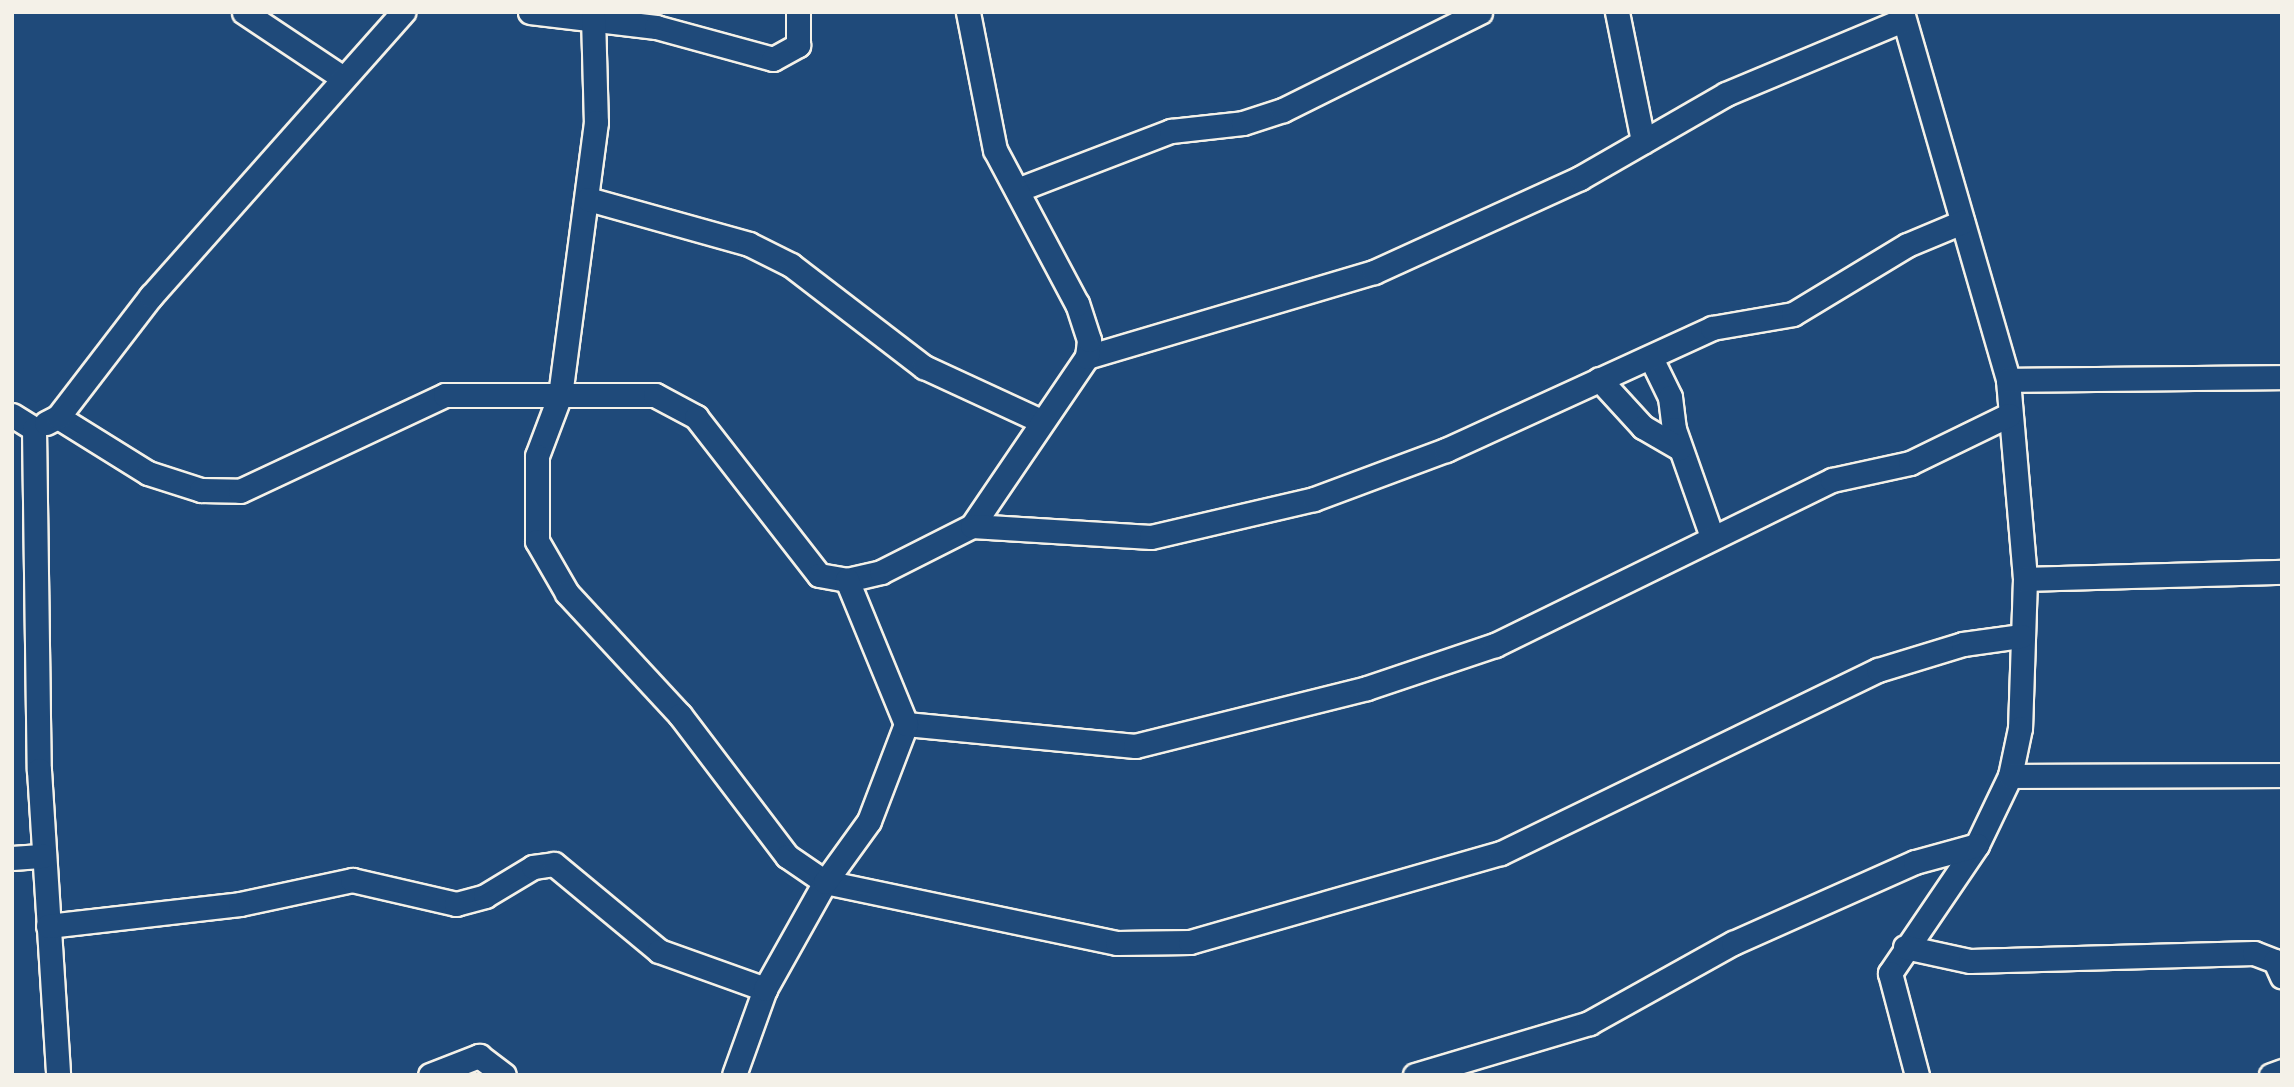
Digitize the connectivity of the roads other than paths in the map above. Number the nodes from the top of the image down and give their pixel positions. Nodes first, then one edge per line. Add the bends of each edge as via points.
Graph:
1 (244, 12) edge
2 (403, 12) edge
3 (530, 12) edge
4 (798, 12) edge
5 (1480, 12) edge
6 (1617, 12) edge
7 (968, 13) edge
8 (1902, 16) edge
9 (593, 17) junction
10 (343, 78) junction
11 (1643, 141) junction
12 (1017, 190) junction
13 (588, 200) junction
14 (1962, 222) junction
15 (1087, 357) junction
16 (1651, 358) junction
17 (2282, 377) edge
18 (1599, 379) junction
19 (2008, 380) junction
20 (560, 395) junction
21 (12, 415) edge
22 (2009, 415) junction
23 (58, 417) junction
24 (1041, 421) junction
25 (34, 429) junction
26 (1679, 447) junction
27 (972, 526) junction
28 (1712, 537) junction
29 (2282, 572) edge
30 (2025, 579) junction
31 (847, 580) junction
32 (2021, 636) junction
33 (906, 724) junction
34 (2282, 775) edge
35 (2011, 776) junction
36 (1977, 845) junction
37 (44, 856) junction
38 (12, 858) edge
39 (825, 882) junction
40 (48, 926) junction
41 (1905, 947) junction
42 (2282, 977) edge
43 (765, 989) junction
44 (2282, 1071) edge
45 (58, 1075) edge
46 (430, 1075) edge
47 (504, 1075) edge
48 (734, 1075) edge
49 (1415, 1075) edge
50 (1917, 1075) edge
51 (2271, 1075) edge

1 - 10 street
2 - 10 street
3 - 9 street
4 - 9 street via 798,45 773,59
5 - 12 street via 1283,110 1242,123 1171,131
6 - 11 street
7 - 12 street via 995,150
8 - 11 street via 1726,94
8 - 14 street
9 - 13 street via 596,122
10 - 23 street via 151,296
11 - 15 street via 1580,178 1374,272
12 - 15 street via 1077,304 1089,340
13 - 20 street
13 - 24 street via 749,244 791,265 924,367
14 - 16 street via 1907,245 1793,314 1712,328
14 - 19 street
15 - 24 street
16 - 18 street
16 - 26 street via 1670,397
17 - 19 street
18 - 26 street via 1643,427
18 - 27 street via 1446,450 1314,499 1234,518 1151,537
19 - 22 street
20 - 23 street via 445,395 240,491 201,490 148,473
20 - 31 street via 616,391 680,405 696,417 819,575
20 - 39 street via 537,456 537,541 568,593 680,715 787,856
21 - 25 street
22 - 28 street via 1910,463 1832,480
22 - 30 street
23 - 25 street
24 - 27 street
25 - 37 street
26 - 28 street
27 - 31 street via 881,572
28 - 33 street via 1439,667 1184,737 1095,745
29 - 30 street
30 - 32 street
31 - 33 street
32 - 35 street via 2020,728
32 - 39 street via 1963,644 1878,670 1501,853 1190,942 1117,943
33 - 39 street via 869,821
34 - 35 street
35 - 36 street
36 - 41 street
36 - 49 street via 1915,862 1733,943 1589,1023
37 - 38 street
37 - 40 street
39 - 43 street
40 - 43 street via 240,904 352,880 456,904 485,896 533,867 554,864 659,951
40 - 45 street
41 - 42 street via 1970,961 2254,953 2275,961
41 - 50 street via 1890,973 1890,993
43 - 48 street
44 - 51 street
46 - 47 street via 479,1056

